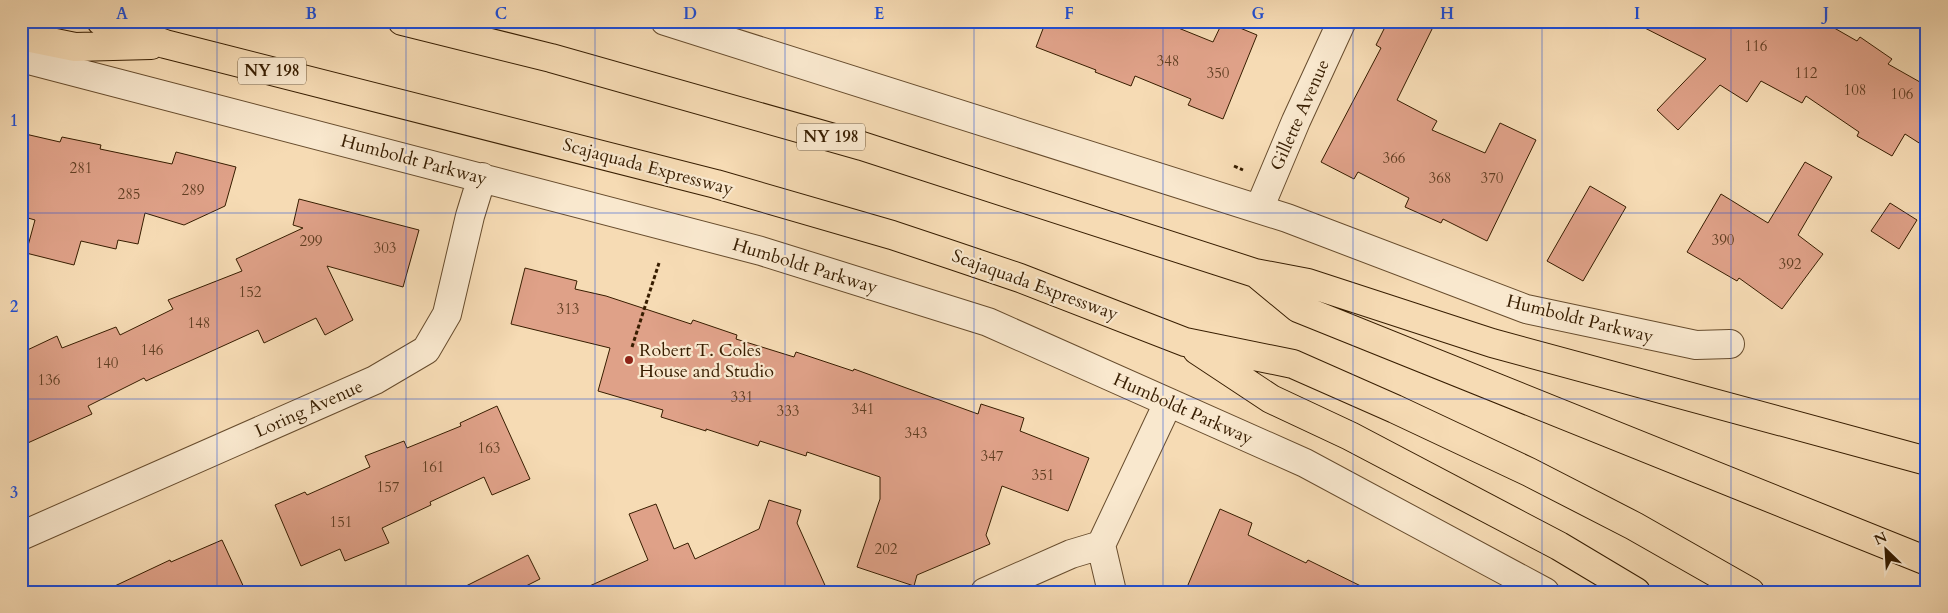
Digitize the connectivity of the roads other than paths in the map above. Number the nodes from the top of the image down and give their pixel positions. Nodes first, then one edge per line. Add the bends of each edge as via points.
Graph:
1 (102, 21) edge
2 (402, 21) edge
3 (460, 21) edge
4 (666, 21) edge
5 (1342, 21) edge
6 (21, 36) edge
7 (165, 44) junction
8 (21, 58) edge
9 (551, 58) junction
10 (482, 177) junction
11 (1259, 209) junction
12 (1255, 272) junction
13 (1185, 342) junction
14 (1730, 344) dead end
15 (1168, 403) junction
16 (1927, 461) edge
17 (21, 536) edge
18 (1101, 545) junction
19 (1927, 560) edge
20 (985, 592) edge
21 (1112, 592) edge
22 (1546, 592) edge
23 (1636, 592) edge
24 (1750, 592) edge

1 - 7 highway, Scajaquada Expressway / NY 198
2 - 9 highway, NY 198
3 - 9 highway
4 - 11 street, Humboldt Parkway
5 - 11 street, Gillette Avenue
6 - 7 highway via 75,48
7 - 13 highway, Scajaquada Expressway / NY 198 via 725,186 952,255
8 - 10 street, Humboldt Parkway
9 - 12 highway, NY 198 via 862,146
10 - 15 street, Humboldt Parkway via 761,251 988,322
10 - 17 street, Loring Avenue via 447,314 426,350 375,380
11 - 14 street, Humboldt Parkway via 1526,309 1696,345
12 - 16 highway via 1308,283 1492,343
12 - 19 highway via 1298,308
13 - 23 highway via 1272,399 1551,541
13 - 24 highway via 1293,364 1395,409 1582,498
15 - 18 street
15 - 22 street, Humboldt Parkway via 1305,463
18 - 20 street via 1071,554
18 - 21 street

